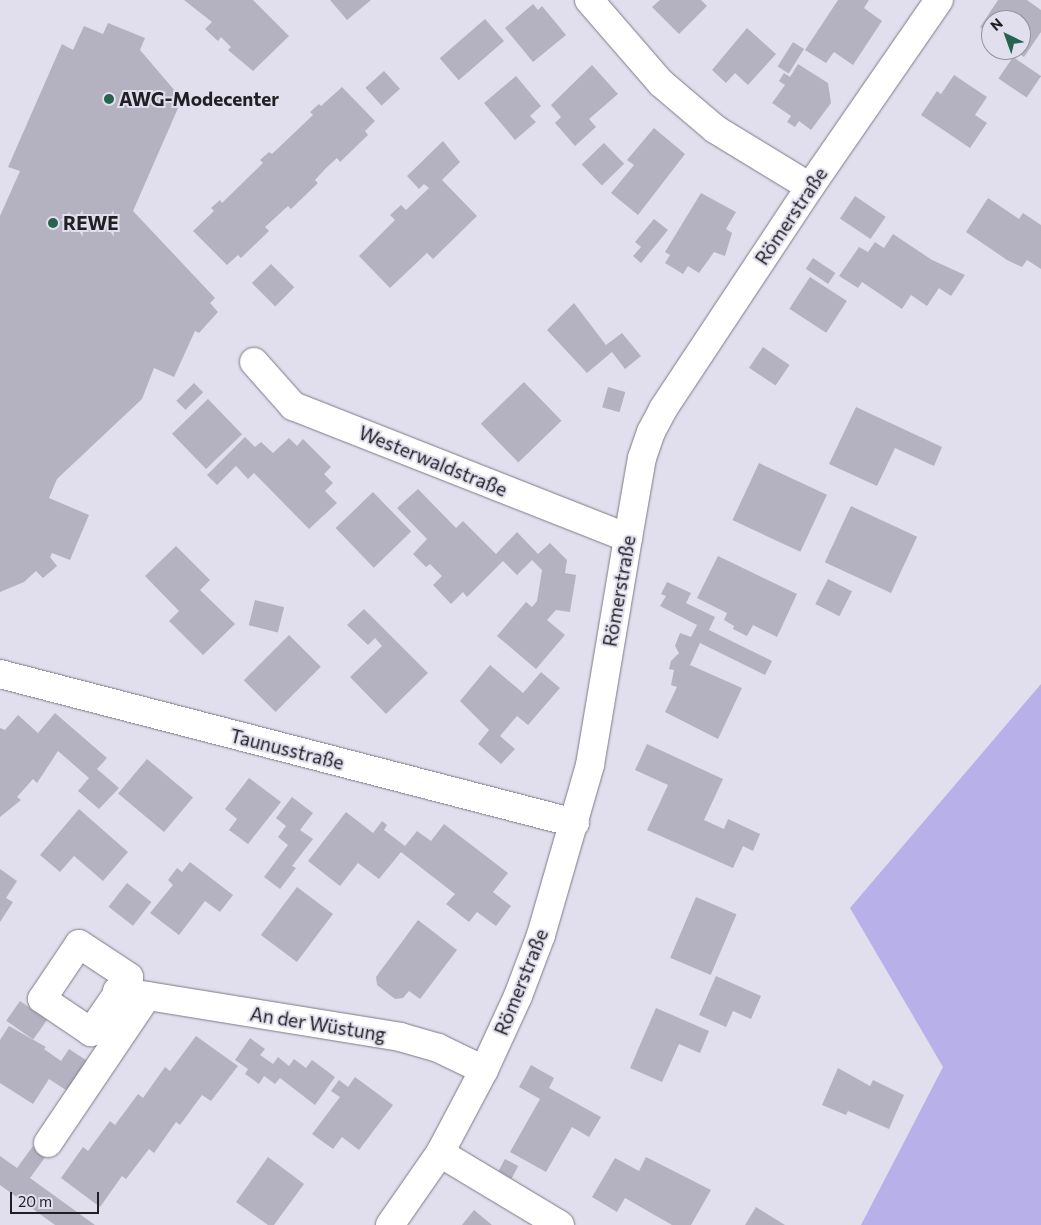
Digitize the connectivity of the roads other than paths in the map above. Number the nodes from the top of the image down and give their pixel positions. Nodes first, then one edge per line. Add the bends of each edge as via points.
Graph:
1 (589, 0) edge
2 (939, 0) edge
3 (810, 187) junction
4 (254, 362) dead end
5 (628, 538) junction
6 (0, 674) edge
7 (575, 823) junction
8 (117, 991) dead end
9 (147, 996) junction
10 (484, 1070) junction
11 (48, 1143) dead end
12 (440, 1153) junction
13 (390, 1225) edge
14 (560, 1225) edge

1 - 3 street via 661,83 715,129
2 - 3 street, Römerstraße
3 - 5 street, Römerstraße via 663,409 642,458
4 - 5 street, Westerwaldstraße via 293,406
5 - 7 street, Römerstraße via 590,765
6 - 7 street, Taunusstraße
7 - 10 street, Römerstraße via 541,935
8 - 9 street, An der Wüstung
9 - 10 street, An der Wüstung via 400,1038 438,1048
9 - 11 street
10 - 12 street, Römerstraße
12 - 13 street, Römerstraße
12 - 14 street

